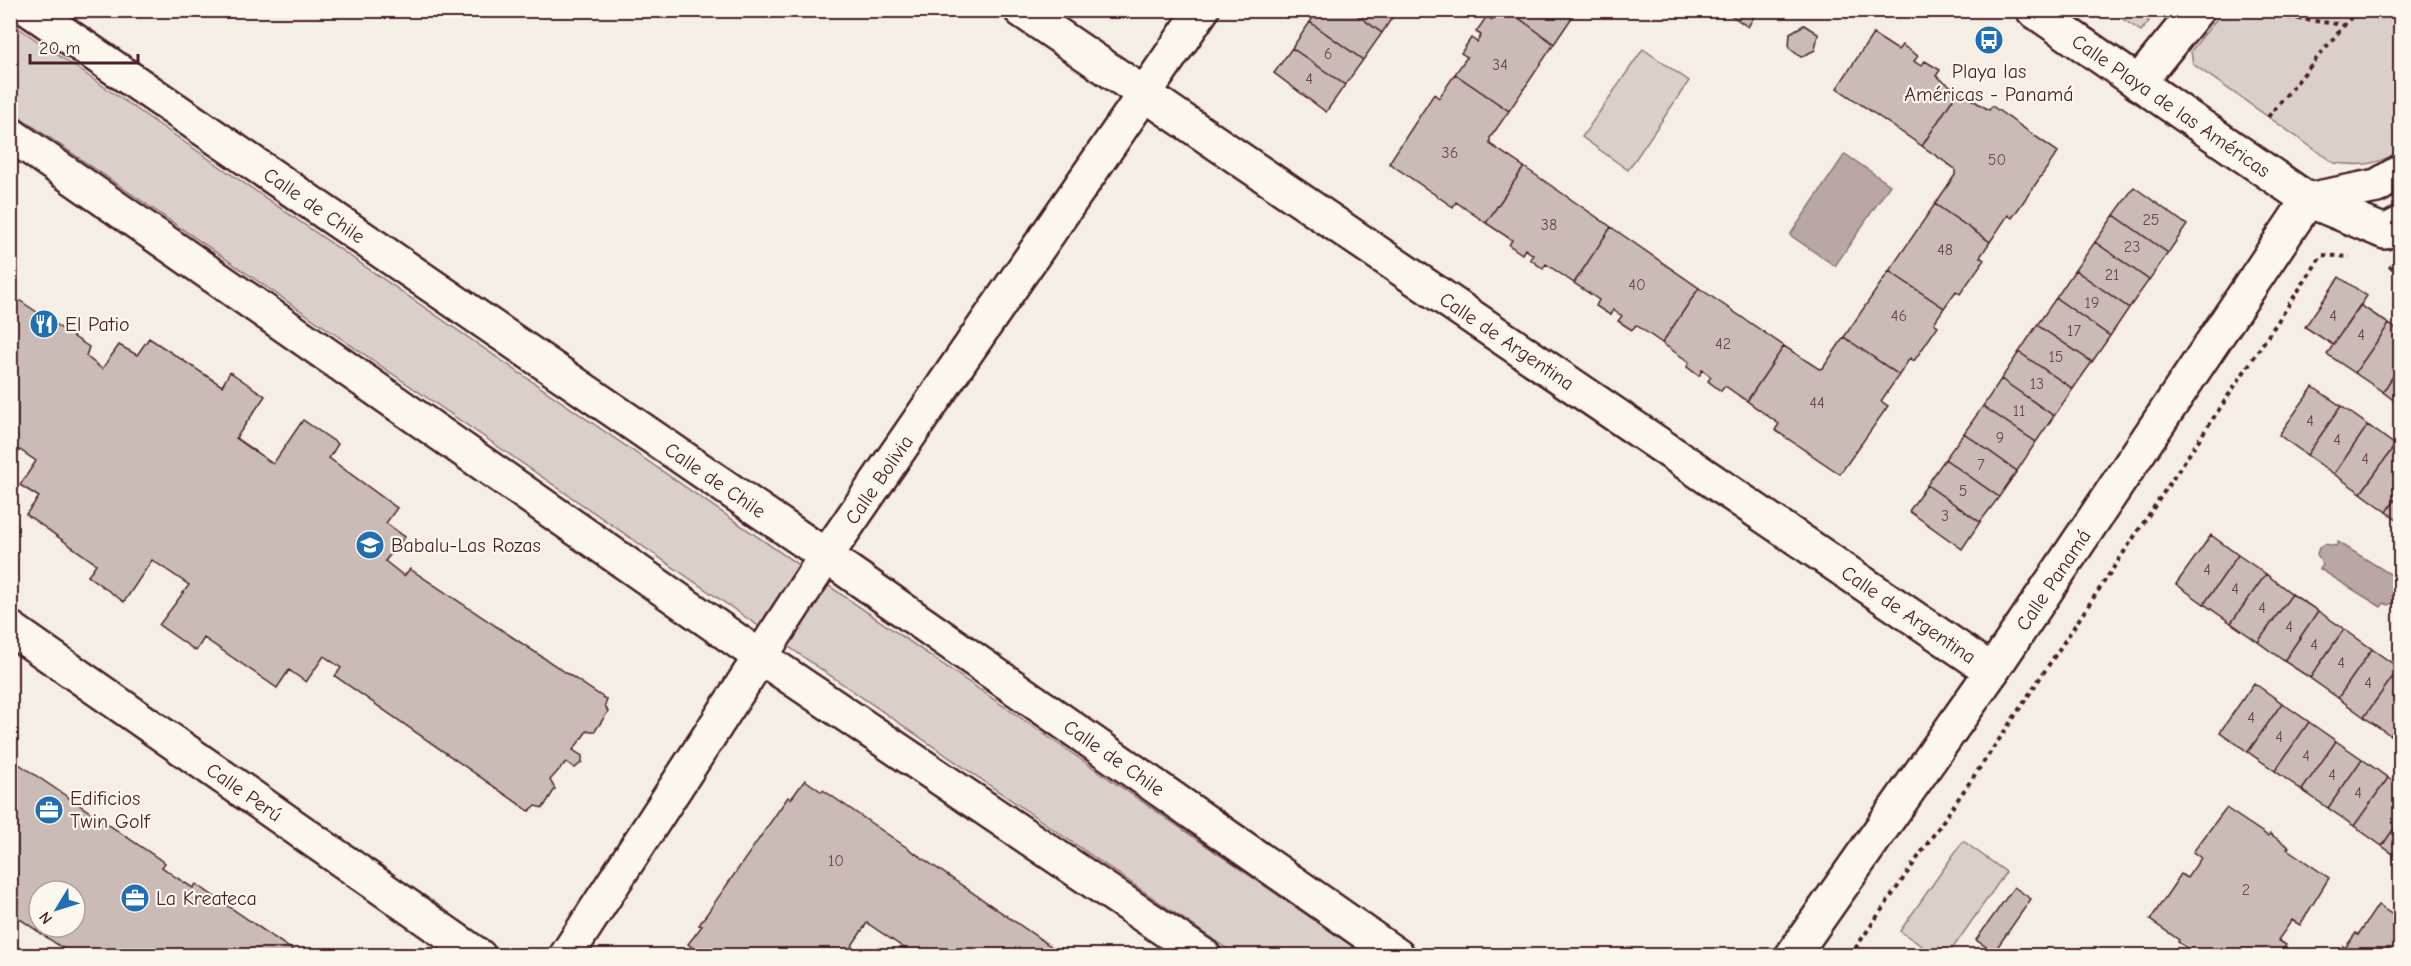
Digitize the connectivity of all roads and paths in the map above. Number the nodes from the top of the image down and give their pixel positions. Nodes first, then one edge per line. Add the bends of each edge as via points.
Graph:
1 (30, 10) edge
2 (1021, 10) edge
3 (1202, 10) edge
4 (2033, 10) edge
5 (2253, 10) edge
6 (2357, 10) edge
7 (2187, 14) edge
8 (2345, 25) junction
9 (2138, 83) junction
10 (1144, 95) junction
11 (2268, 117) dead end
12 (10, 134) edge
13 (2400, 172) edge
14 (2308, 200) junction
15 (2400, 224) edge
16 (2357, 258) dead end
17 (826, 556) junction
18 (10, 628) edge
19 (759, 657) junction
20 (1992, 671) junction
21 (479, 956) edge
22 (566, 956) edge
23 (1204, 956) edge
24 (1398, 956) edge
25 (1792, 956) edge
26 (1850, 956) edge

1 - 17 street, Calle de Chile
2 - 10 street, Calle de Argentina
3 - 10 street, Calle Bolivia
4 - 9 street, Calle Playa de las Américas
5 - 8 path
6 - 8 path
7 - 9 street
8 - 11 path
9 - 14 street, Calle Playa de las Américas
10 - 17 street, Calle Bolivia
10 - 20 street, Calle de Argentina
12 - 19 street
13 - 14 street via 2377,186
14 - 15 street, Calle Playa de las Américas via 2385,232
14 - 20 street, Calle Panamá
16 - 26 path via 2322,255
17 - 19 street, Calle Bolivia
17 - 24 street, Calle de Chile
18 - 21 street, Calle Perú
19 - 22 street, Calle Bolivia
19 - 23 street
20 - 25 street, Calle Panamá

